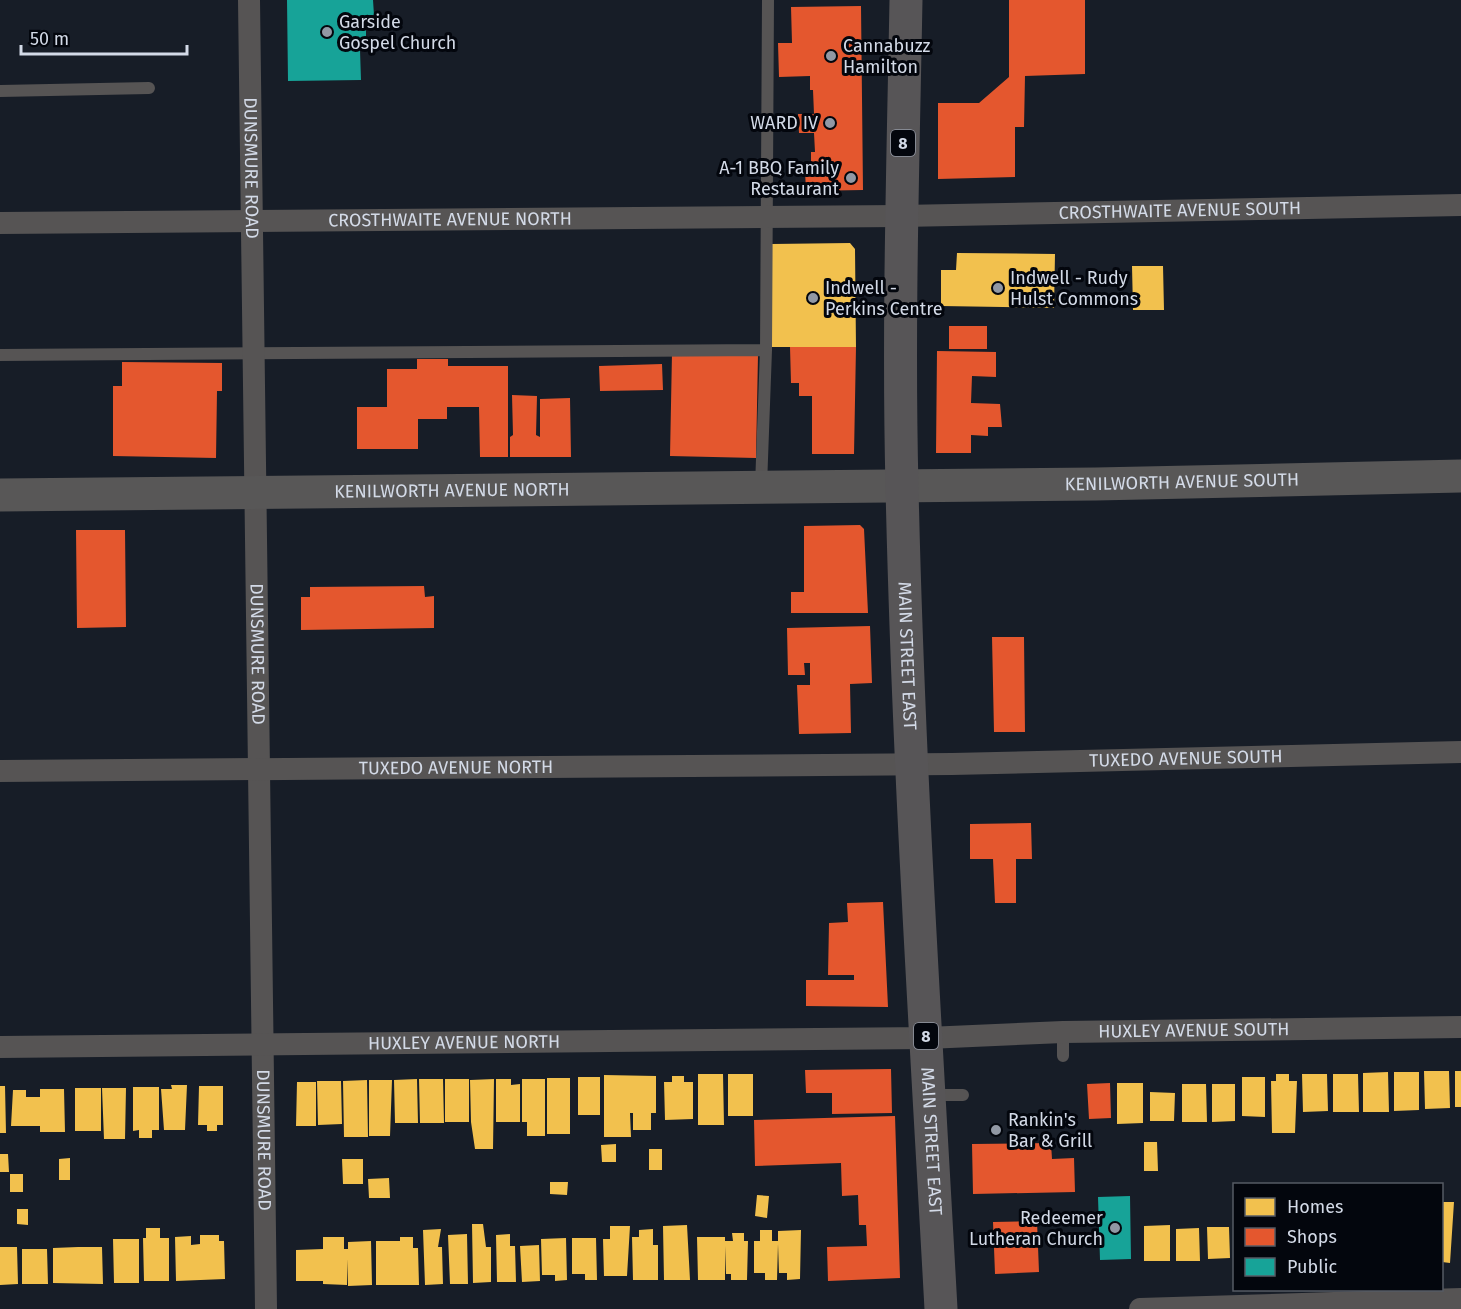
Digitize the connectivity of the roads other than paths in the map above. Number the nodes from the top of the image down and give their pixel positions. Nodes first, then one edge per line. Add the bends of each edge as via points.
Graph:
1 (249, 0) edge
2 (768, 0) edge
3 (906, 0) edge
4 (149, 88) dead end
5 (0, 91) edge
6 (1461, 205) edge
7 (901, 216) junction
8 (766, 217) junction
9 (254, 221) junction
10 (0, 223) edge
11 (766, 350) junction
12 (254, 354) junction
13 (0, 355) edge
14 (1461, 476) edge
15 (902, 486) junction
16 (761, 487) junction
17 (255, 493) junction
18 (0, 495) edge
19 (1461, 752) edge
20 (912, 764) junction
21 (258, 769) junction
22 (0, 771) edge
23 (1461, 1027) edge
24 (1063, 1032) junction
25 (927, 1038) junction
26 (261, 1044) junction
27 (0, 1047) edge
28 (1064, 1056) dead end
29 (930, 1095) junction
30 (963, 1095) dead end
31 (1461, 1299) edge
32 (266, 1309) edge
33 (941, 1309) edge
34 (1140, 1309) edge

1 - 9 street, DUNSMURE ROAD
2 - 8 lane
3 - 7 main road, MAIN STREET EAST / 8
4 - 5 lane
6 - 7 street, CROSTHWAITE AVENUE SOUTH
7 - 8 street, CROSTHWAITE AVENUE NORTH
7 - 15 main road, MAIN STREET EAST / 8
8 - 9 street, CROSTHWAITE AVENUE NORTH
8 - 11 lane
9 - 10 street, CROSTHWAITE AVENUE NORTH
9 - 12 street, DUNSMURE ROAD
11 - 12 lane
11 - 16 lane
12 - 13 lane
12 - 17 street, DUNSMURE ROAD
14 - 15 main road, KENILWORTH AVENUE SOUTH
15 - 16 main road, KENILWORTH AVENUE NORTH
15 - 20 main road, MAIN STREET EAST / 8
16 - 17 main road, KENILWORTH AVENUE NORTH
17 - 18 main road, KENILWORTH AVENUE NORTH
17 - 21 street, DUNSMURE ROAD
19 - 20 street, TUXEDO AVENUE SOUTH
20 - 21 street, TUXEDO AVENUE NORTH
20 - 25 main road, MAIN STREET EAST / 8
21 - 22 street, TUXEDO AVENUE NORTH
21 - 26 street, DUNSMURE ROAD
23 - 24 street, HUXLEY AVENUE SOUTH
24 - 25 street, HUXLEY AVENUE SOUTH
24 - 28 lane
25 - 26 street, HUXLEY AVENUE NORTH
25 - 29 main road, MAIN STREET EAST / 8
26 - 27 street, HUXLEY AVENUE NORTH
26 - 32 street, DUNSMURE ROAD
29 - 30 lane
29 - 33 main road, MAIN STREET EAST / 8
31 - 34 street

